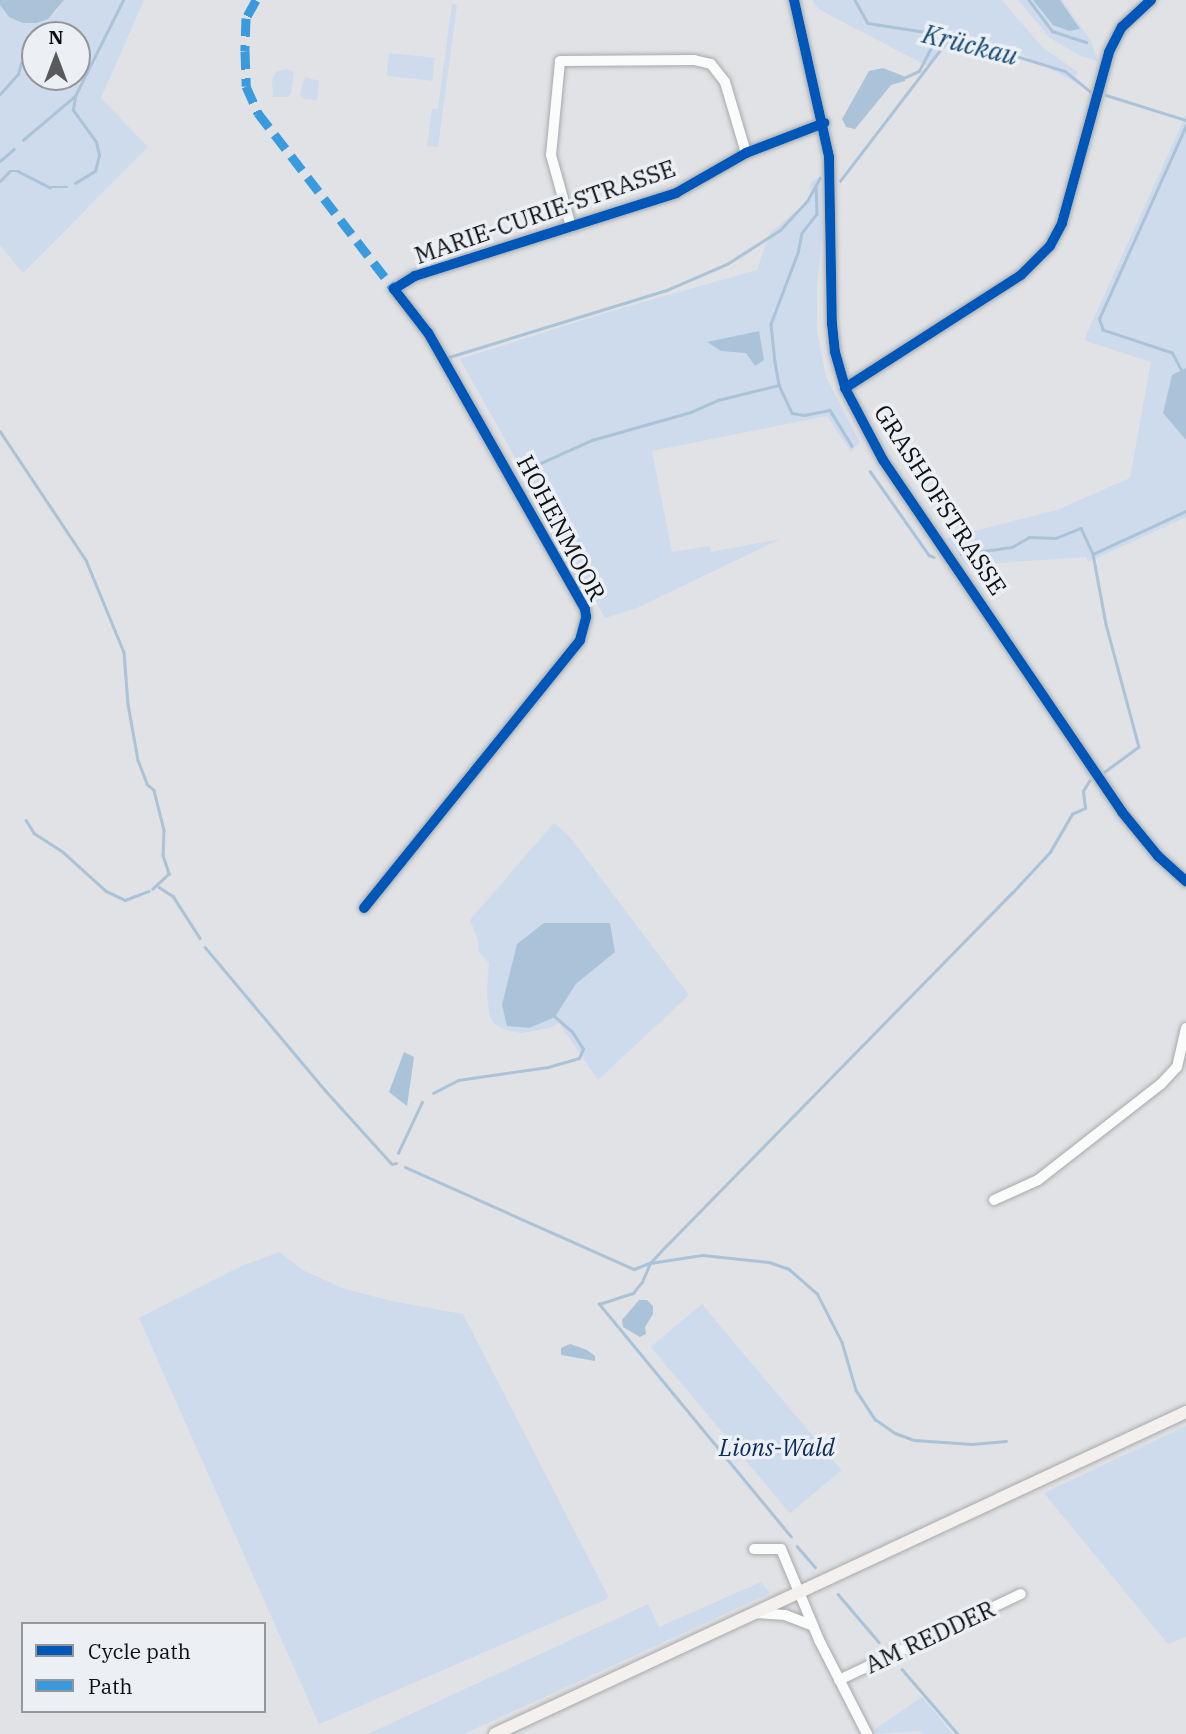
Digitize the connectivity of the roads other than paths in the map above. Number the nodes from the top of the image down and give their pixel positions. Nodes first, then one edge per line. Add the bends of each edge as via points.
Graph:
1 (794, 0) edge
2 (1151, 0) edge
3 (824, 123) junction
4 (746, 153) junction
5 (571, 226) junction
6 (394, 289) joint
7 (845, 388) junction
8 (1186, 881) edge
9 (364, 908) dead end
10 (1186, 1028) edge
11 (994, 1199) dead end
12 (1186, 1412) edge
13 (754, 1549) dead end
14 (798, 1592) junction
15 (1021, 1594) dead end
16 (755, 1613) junction
17 (813, 1626) junction
18 (839, 1680) junction
19 (495, 1734) edge
20 (867, 1734) edge

1 - 3 street, GRASHOFSTRASSE
2 - 7 street via 1122,27 1109,52 1062,223 1049,246 1021,275
3 - 4 street, MARIE-CURIE-STRASSE
3 - 7 street, GRASHOFSTRASSE via 831,169 832,324
4 - 5 street, MARIE-CURIE-STRASSE via 676,193
4 - 5 street via 725,82 711,64 694,60 560,61 551,155
5 - 6 street, MARIE-CURIE-STRASSE via 415,276
6 - 9 street, HOHENMOOR via 428,332 586,617 580,640
7 - 8 street, GRASHOFSTRASSE via 883,460 1122,812 1158,856
10 - 11 street via 1177,1067 1161,1084 1038,1180
12 - 14 main road
13 - 14 street via 781,1549
14 - 16 main road
14 - 17 street
15 - 18 street, AM REDDER
16 - 17 street via 785,1615
16 - 19 main road
17 - 18 street
18 - 20 street

